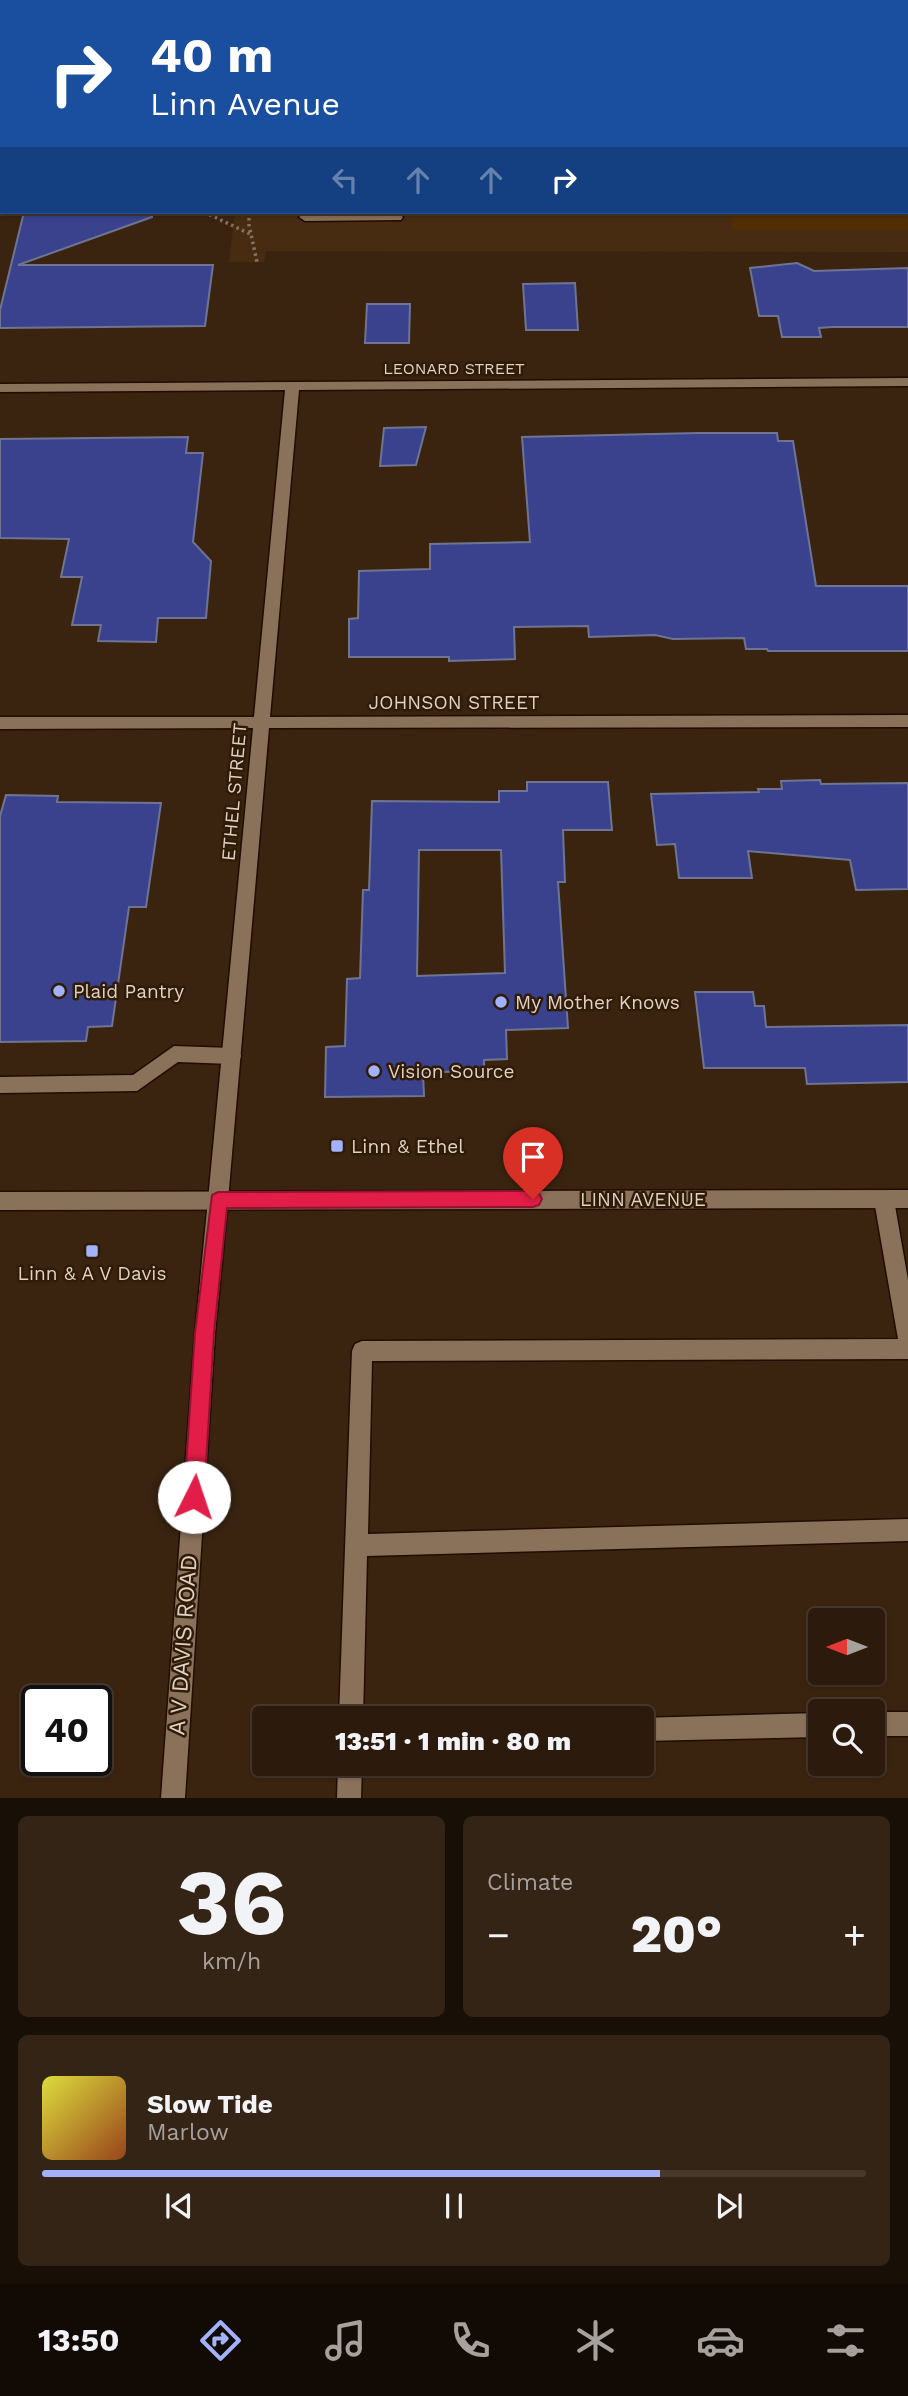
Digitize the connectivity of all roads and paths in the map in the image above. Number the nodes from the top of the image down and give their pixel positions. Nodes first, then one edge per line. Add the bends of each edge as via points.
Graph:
1 (208, 214) edge
2 (249, 214) edge
3 (305, 217) dead end
4 (397, 217) dead end
5 (250, 234) junction
6 (257, 262) dead end
7 (908, 382) edge
8 (292, 387) junction
9 (0, 388) edge
10 (908, 720) edge
11 (0, 723) edge
12 (261, 723) junction
13 (232, 1056) junction
14 (0, 1085) edge
15 (908, 1199) edge
16 (218, 1200) junction
17 (884, 1200) junction
18 (0, 1201) edge
19 (908, 1339) edge
20 (908, 1349) edge
21 (908, 1530) edge
22 (357, 1545) junction
23 (351, 1706) edge
24 (885, 1724) edge
25 (908, 1724) edge
26 (808, 1725) edge
27 (654, 1728) edge
28 (350, 1776) edge
29 (173, 1797) edge
30 (349, 1797) edge

1 - 5 path
2 - 5 path
3 - 4 street
5 - 6 path
7 - 8 street, LEONARD STREET
8 - 9 street, LEONARD STREET
8 - 12 street, ETHEL STREET
10 - 12 street, JOHNSON STREET
11 - 12 street, JOHNSON STREET
12 - 13 street, ETHEL STREET
13 - 14 street via 174,1055 138,1083
13 - 16 street, ETHEL STREET
15 - 17 street, LINN AVENUE
16 - 17 street, LINN AVENUE
16 - 18 street, LINN AVENUE
16 - 29 street, A V DAVIS ROAD
17 - 19 street
20 - 22 street via 362,1352
21 - 22 street
22 - 23 street
24 - 25 street
26 - 27 street
28 - 30 street

